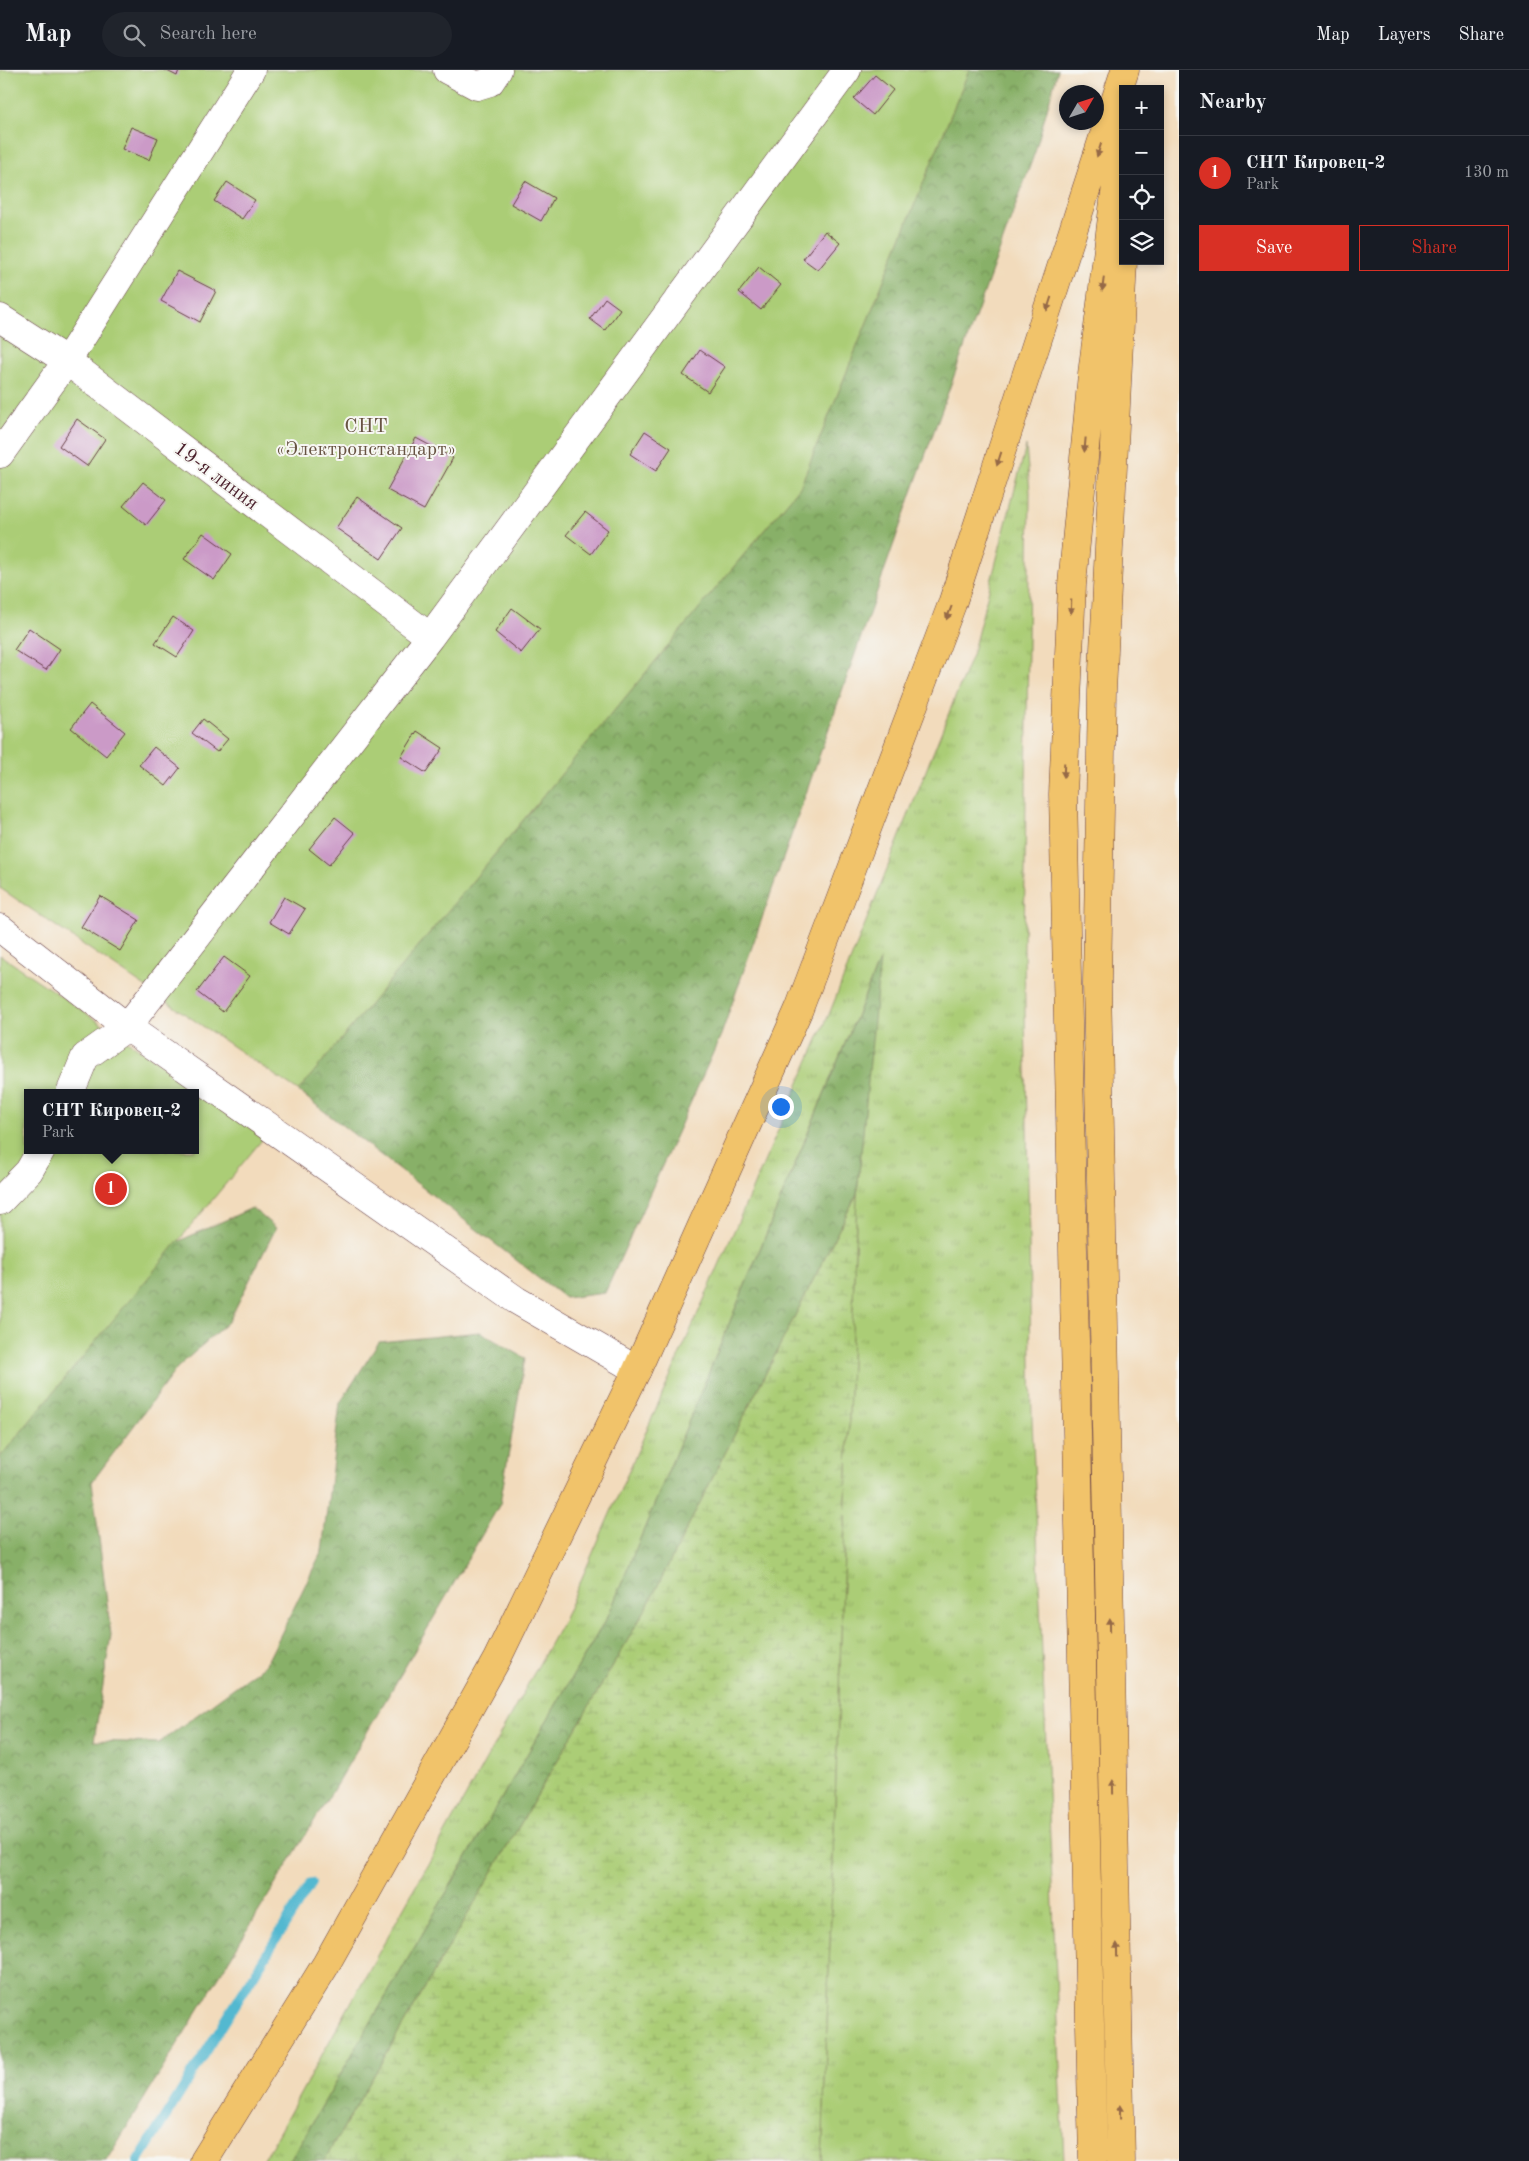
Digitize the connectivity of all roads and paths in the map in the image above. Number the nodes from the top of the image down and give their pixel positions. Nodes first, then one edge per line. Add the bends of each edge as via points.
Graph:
1 (250, 70) edge
2 (447, 70) edge
3 (498, 70) edge
4 (848, 70) edge
5 (1125, 70) edge
6 (1132, 70) edge
7 (1130, 85) edge
8 (1119, 162) edge
9 (1123, 265) edge
10 (0, 318) edge
11 (67, 361) junction
12 (0, 454) edge
13 (430, 637) junction
14 (0, 928) edge
15 (127, 1027) junction
16 (72, 1089) edge
17 (39, 1154) edge
18 (0, 1202) edge
19 (637, 1370) junction
20 (204, 2161) edge
21 (1093, 2161) edge
22 (1121, 2161) edge

1 - 11 street
2 - 3 street via 477,86 490,82
4 - 13 street
5 -> 19 main road via 945,623 799,1009
6 - 7 main road
8 -> 21 main road via 1092,374 1072,585 1064,794
22 -> 9 main road via 1097,984 1102,691
10 - 11 street, 19-я линия
11 - 12 street
11 - 13 street, 19-я линия
13 - 15 street
14 - 15 street
15 - 16 street via 85,1056
15 - 19 street via 516,1300
17 - 18 street
19 - 20 main road via 497,1659 325,1966

